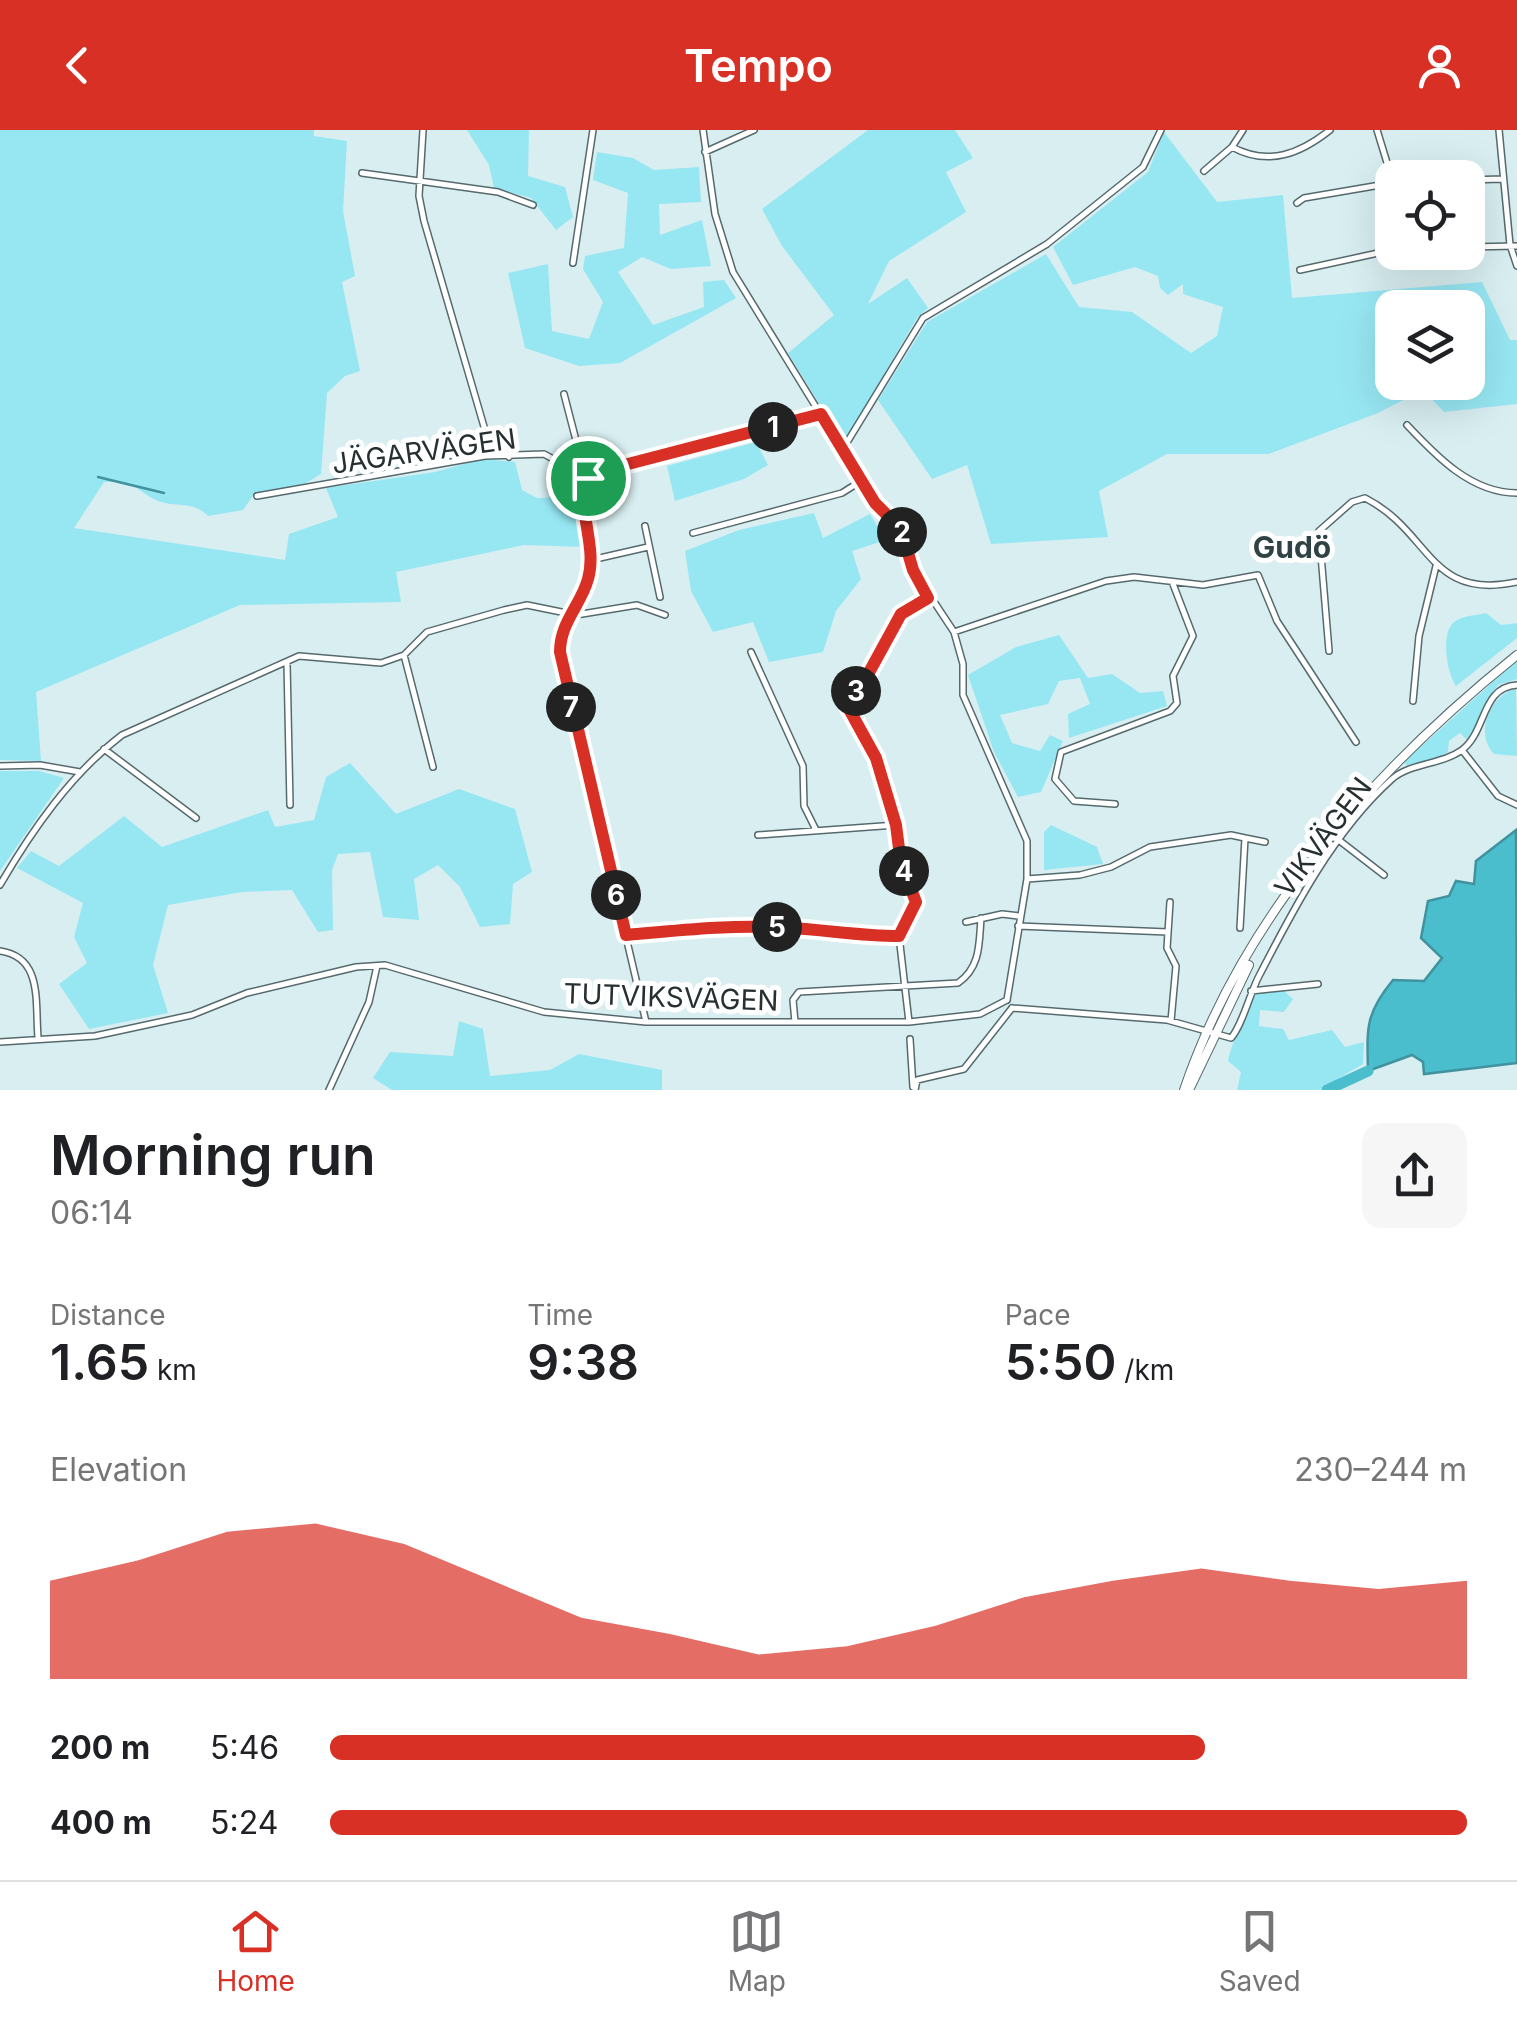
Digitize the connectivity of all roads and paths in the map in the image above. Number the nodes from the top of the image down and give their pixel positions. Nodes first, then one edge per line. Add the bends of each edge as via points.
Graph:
1 (422, 130) edge
2 (594, 130) edge
3 (703, 130) edge
4 (754, 130) edge
5 (1161, 130) edge
6 (1243, 130) edge
7 (1330, 130) edge
8 (1377, 130) edge
9 (1499, 130) edge
10 (1232, 148) junction
11 (705, 152) junction
12 (1386, 160) edge
13 (1204, 170) dead end
14 (362, 173) dead end
15 (419, 178) junction
16 (1502, 179) junction
17 (1485, 180) edge
18 (1375, 184) edge
19 (1297, 204) dead end
20 (533, 205) dead end
21 (1514, 245) edge
22 (1485, 246) edge
23 (1375, 254) edge
24 (574, 262) dead end
25 (1517, 266) edge
26 (1300, 270) dead end
27 (564, 394) dead end
28 (821, 414) junction
29 (1408, 424) dead end
30 (844, 450) junction
31 (508, 457) junction
32 (577, 469) junction
33 (588, 478) junction
34 (860, 481) junction
35 (1517, 494) edge
36 (257, 496) dead end
37 (644, 526) dead end
38 (692, 533) dead end
39 (648, 547) junction
40 (590, 560) junction
41 (1436, 566) junction
42 (1172, 582) junction
43 (1517, 582) edge
44 (660, 598) dead end
45 (928, 598) junction
46 (570, 614) junction
47 (665, 615) dead end
48 (954, 632) junction
49 (751, 652) dead end
50 (1329, 652) dead end
51 (1517, 655) edge
52 (404, 656) junction
53 (287, 663) junction
54 (1517, 685) edge
55 (1413, 701) dead end
56 (1356, 742) dead end
57 (104, 749) junction
58 (1462, 750) junction
59 (0, 766) edge
60 (433, 767) dead end
61 (80, 772) junction
62 (290, 804) dead end
63 (1115, 804) dead end
64 (1517, 804) edge
65 (196, 818) dead end
66 (896, 825) junction
67 (816, 830) junction
68 (758, 835) dead end
69 (1245, 838) junction
70 (1265, 842) dead end
71 (1340, 842) junction
72 (1384, 875) dead end
73 (1028, 879) junction
74 (0, 885) edge
75 (1170, 902) dead end
76 (1019, 916) junction
77 (982, 918) junction
78 (966, 922) dead end
79 (1018, 926) junction
80 (1240, 928) dead end
81 (1168, 932) junction
82 (626, 935) junction
83 (899, 936) junction
84 (0, 951) edge
85 (377, 966) junction
86 (1318, 984) dead end
87 (905, 987) junction
88 (1251, 991) junction
89 (1007, 1000) junction
90 (1012, 1008) junction
91 (996, 1009) junction
92 (1004, 1016) junction
93 (1171, 1020) junction
94 (646, 1022) junction
95 (794, 1022) junction
96 (909, 1022) junction
97 (1211, 1034) junction
98 (38, 1037) junction
99 (910, 1039) dead end
100 (0, 1042) edge
101 (328, 1090) edge
102 (914, 1090) edge
103 (1186, 1090) edge

1 - 15 street
2 - 24 street
3 - 11 street
4 - 11 street
5 - 30 street via 1143,168 1047,244 923,318
6 - 10 street
7 - 10 street via 1296,155
8 - 12 street
9 - 16 street
10 - 13 street
11 - 28 street via 733,272
14 - 15 street
15 - 20 street
15 - 31 street via 424,221 468,379 485,430
16 - 17 street
16 - 21 street
18 - 19 street
21 - 22 street
21 - 25 street
23 - 26 street
27 - 32 street
28 - 30 street
28 - 33 street
29 - 35 street via 1442,462 1497,493
30 - 34 street
31 - 32 street, JÄGARVÄGEN via 544,454
31 - 36 street, JÄGARVÄGEN
32 - 33 street, JÄGARVÄGEN
33 - 40 street
34 - 38 street via 842,493
34 - 45 street via 901,529
37 - 39 street
39 - 40 street
39 - 44 street
40 - 46 street via 588,580
41 - 43 street via 1481,587
41 - 50 street via 1418,539 1377,504 1365,498 1352,502 1319,531
41 - 55 street
42 - 48 street via 1106,581
42 - 56 street via 1258,575 1277,621
42 - 63 street via 1193,636 1174,676 1177,702 1170,711 1062,752 1055,780 1074,801
45 - 48 street
45 - 66 street via 901,614 849,709 876,758
46 - 47 street via 637,605
46 - 52 street via 527,606 504,610 427,632
46 - 82 street via 560,640 564,680
48 - 73 street via 963,696 1027,842
49 - 67 street via 803,766 804,806
51 - 97 main road via 1381,778 1285,900
52 - 53 street via 381,663 298,656
52 - 60 street
53 - 57 street via 122,735
53 - 62 street
54 - 58 street via 1492,696 1481,728
57 - 61 street
57 - 65 street
58 - 64 street via 1498,796
58 - 71 street, VIKVÄGEN via 1402,771
59 - 61 street
61 - 74 street
66 - 67 street
66 - 83 street via 916,902
67 - 68 street
69 - 70 street
69 - 73 street via 1150,848 1080,876
69 - 80 street
71 - 72 street
71 - 88 street, VIKVÄGEN via 1291,913
73 - 76 street
75 - 81 street
76 - 77 street
76 - 79 street
77 - 78 street
77 - 87 street via 970,975
79 - 81 street
79 - 89 street
81 - 93 street via 1176,966
82 - 83 street via 736,926
82 - 94 street
83 - 87 street
84 - 98 street via 23,958 32,970
85 - 94 street, TUTVIKSVÄGEN via 544,1012
85 - 98 street, TUTVIKSVÄGEN via 247,993 192,1016 96,1036
85 - 101 street via 370,1002
86 - 88 street
87 - 95 street via 799,992
87 - 96 street
88 - 97 street, VIKVÄGEN via 1239,1030 1226,1039
89 - 90 street
89 - 91 street
90 - 92 street
90 - 93 street
91 - 92 street
91 - 96 street, TUTVIKSVÄGEN
92 - 102 street via 964,1069 926,1075
93 - 97 street
94 - 95 street, TUTVIKSVÄGEN
95 - 96 street, TUTVIKSVÄGEN
97 - 103 main road
98 - 100 street, TUTVIKSVÄGEN
99 - 102 street

